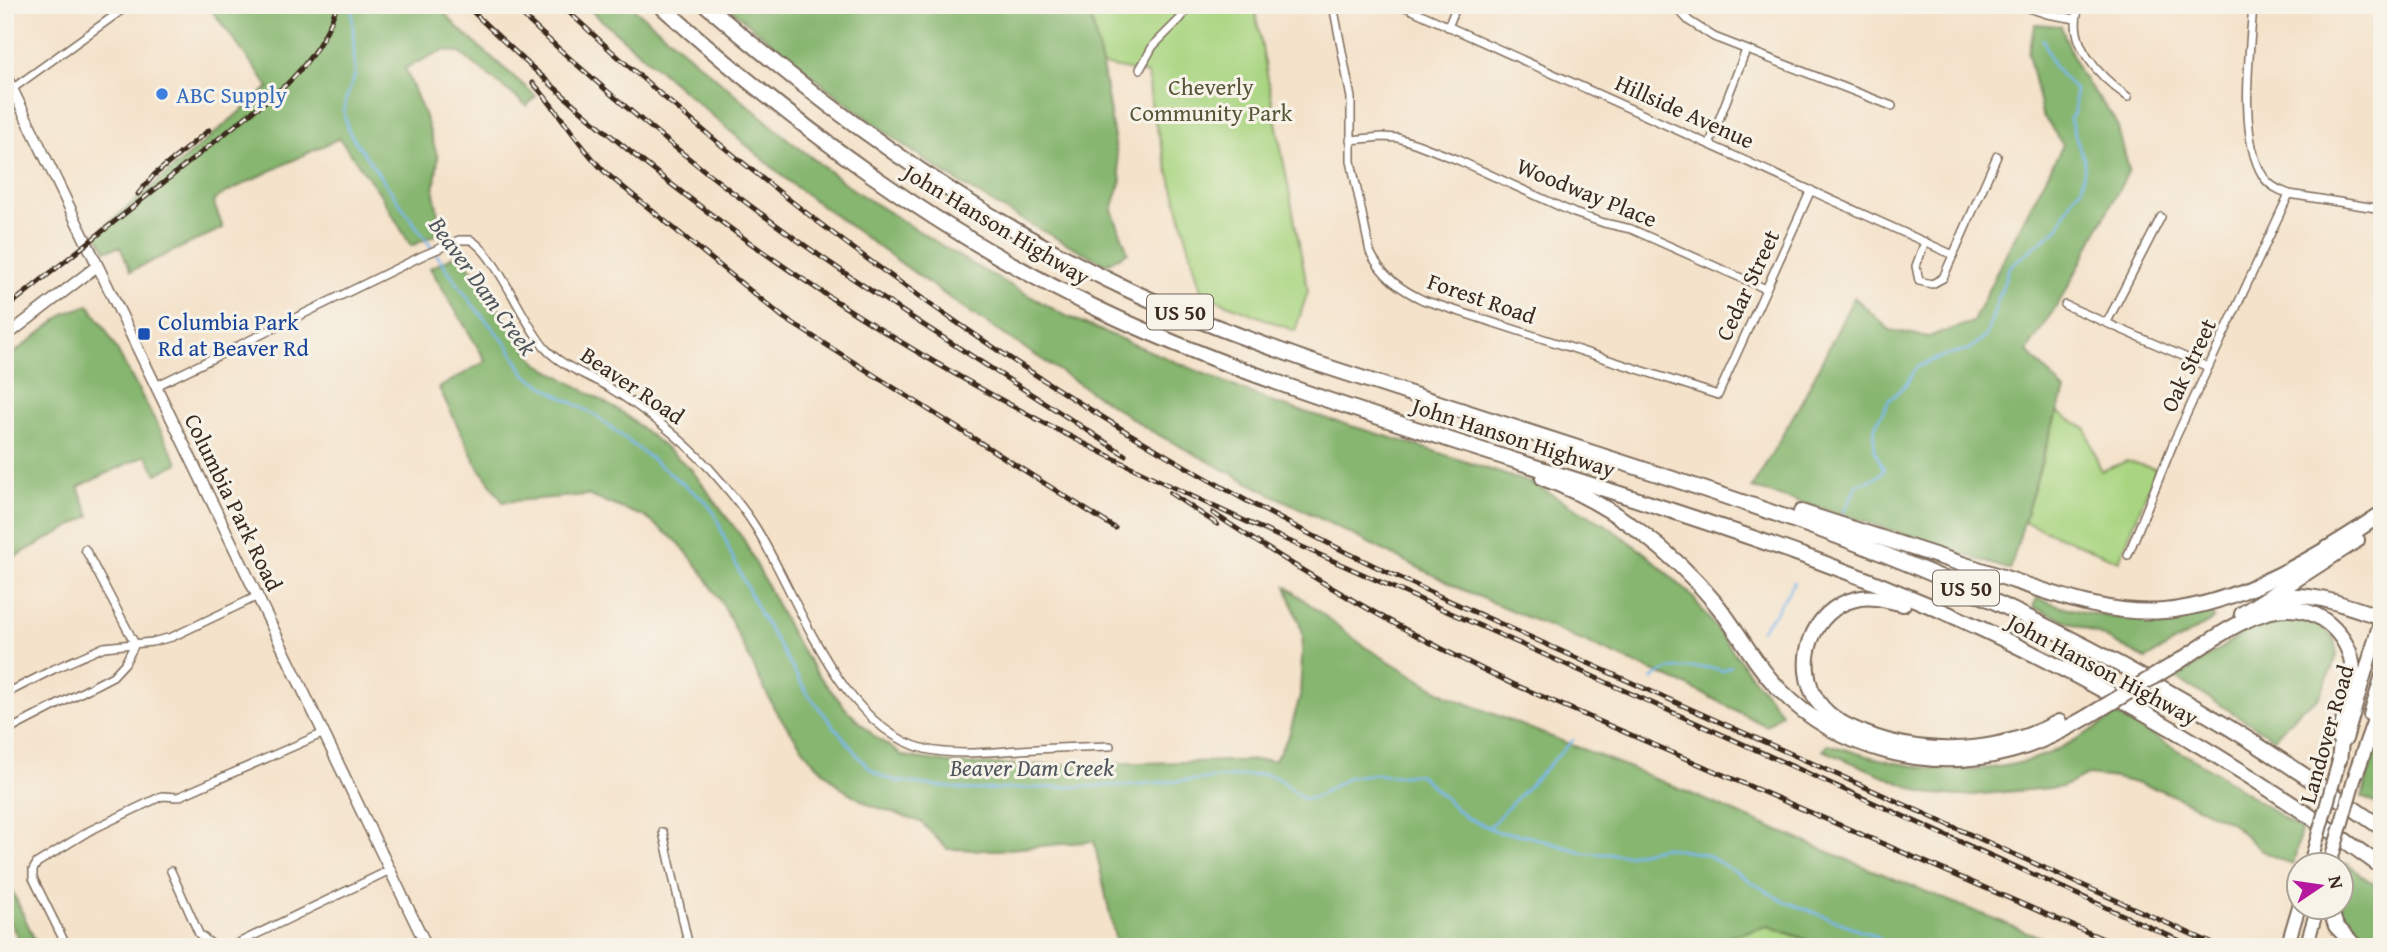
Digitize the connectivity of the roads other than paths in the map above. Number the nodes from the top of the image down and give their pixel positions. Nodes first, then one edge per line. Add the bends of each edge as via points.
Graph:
1 (129, 5) edge
2 (660, 5) edge
3 (706, 5) edge
4 (1190, 5) edge
5 (1333, 5) edge
6 (1401, 5) edge
7 (1457, 5) edge
8 (1674, 5) edge
9 (2019, 5) edge
10 (2080, 5) edge
11 (2253, 5) edge
12 (2076, 19) junction
13 (1448, 27) junction
14 (1745, 50) junction
15 (1140, 69) dead end
16 (5, 74) edge
17 (12, 89) junction
18 (2128, 97) dead end
19 (1892, 106) dead end
20 (1350, 140) junction
21 (1710, 143) junction
22 (1997, 156) dead end
23 (1811, 190) junction
24 (2289, 194) junction
25 (2382, 209) edge
26 (2161, 217) dead end
27 (1925, 242) junction
28 (1951, 254) junction
29 (97, 266) junction
30 (1766, 289) junction
31 (2065, 304) dead end
32 (2107, 322) junction
33 (5, 337) edge
34 (2208, 367) junction
35 (156, 386) junction
36 (1718, 395) joint
37 (1465, 445) junction
38 (1717, 493) junction
39 (2382, 514) edge
40 (85, 549) dead end
41 (2127, 555) dead end
42 (258, 596) junction
43 (2266, 599) junction
44 (1949, 615) junction
45 (2382, 617) edge
46 (135, 644) junction
47 (2173, 660) junction
48 (2382, 675) edge
49 (5, 694) edge
50 (2382, 700) edge
51 (2083, 714) junction
52 (5, 732) edge
53 (324, 733) junction
54 (1110, 746) dead end
55 (2339, 761) junction
56 (2356, 774) junction
57 (2321, 786) junction
58 (2382, 819) edge
59 (2382, 828) edge
60 (663, 832) dead end
61 (2314, 850) edge
62 (2334, 850) edge
63 (2380, 866) edge
64 (390, 870) junction
65 (171, 872) dead end
66 (2295, 920) edge
67 (2314, 920) edge
68 (2334, 920) edge
69 (2288, 943) edge
70 (425, 946) edge
71 (67, 947) edge
72 (215, 947) edge
73 (230, 947) edge
74 (690, 947) edge
75 (2306, 947) edge
76 (2356, 947) edge

1 - 17 street
2 - 37 highway, John Hanson Highway / US 50 via 740,74 870,174 1031,275 1220,362
3 - 38 highway, John Hanson Highway / US 50 via 910,165 1012,228 1119,285 1312,362
4 - 15 street via 1153,46
5 - 20 street, Forest Road via 1352,99
6 - 13 street, Hillside Avenue
7 - 13 street
8 - 14 street via 1701,31
9 - 12 street
10 - 12 street
11 - 24 street via 2250,136 2264,179
12 - 18 street via 2088,58
13 - 21 street, Hillside Avenue
14 - 19 street
14 - 21 street
16 - 17 street, Columbia Park Road
17 - 29 street, Columbia Park Road
20 - 30 street, Woodway Place via 1382,137 1417,144 1574,213 1632,229
20 - 36 street, Forest Road via 1370,253 1399,288 1423,300
21 - 23 street, Hillside Avenue
22 - 28 street
23 - 27 street, Hillside Avenue
23 - 30 street, Cedar Street
24 - 25 street
24 - 34 street, Oak Street
26 - 32 street
27 - 28 street, Hillside Avenue
27 - 28 street via 1916,266 1923,284 1939,282
29 - 33 street
29 - 35 street, Columbia Park Road
30 - 36 street, Cedar Street
31 - 32 street
32 - 34 street
34 - 41 street, Oak Street
35 - 42 street, Columbia Park Road
35 - 54 street, Beaver Road via 449,243 474,241 545,348 665,426 734,497 825,658 846,688 885,728 925,749 943,751
37 - 44 highway, John Hanson Highway / US 50 via 1792,552
37 - 51 highway via 1573,491 1645,536 1716,604 1778,688 1807,714 1853,740 1914,757 1975,758 2057,734
38 - 39 highway via 1762,499 2083,603 2138,612 2189,607 2241,590 2306,560
38 - 57 highway, John Hanson Highway / US 50 via 1889,556 2033,620 2159,686
39 - 43 highway via 2353,544
40 - 46 street
42 - 46 street via 172,637
42 - 53 street, Columbia Park Road
43 - 45 highway via 2306,596
43 - 47 highway
44 - 51 highway via 1873,597 1839,605 1819,623 1808,648 1808,680 1818,702 1840,722 1869,735 1935,749 2002,743
44 - 63 highway, John Hanson Highway / US 50 via 2062,669 2178,733
45 - 55 main road, Landover Road
46 - 49 street via 104,647
46 - 52 street via 113,676
47 - 51 highway, bridge
47 - 55 highway via 2263,612 2291,608 2323,619 2343,639 2353,666
48 - 56 main road, Landover Road
50 - 56 highway
53 - 64 street, Columbia Park Road
53 - 71 street via 178,797 162,796 89,831 37,863 33,878
55 - 61 main road, Landover Road, bridge
56 - 62 main road, Landover Road, bridge
57 - 58 highway
57 - 59 highway, John Hanson Highway / US 50
60 - 74 street
64 - 70 street, Columbia Park Road
64 - 73 street
65 - 72 street via 199,934
66 - 69 main road
67 - 75 main road
68 - 76 highway

